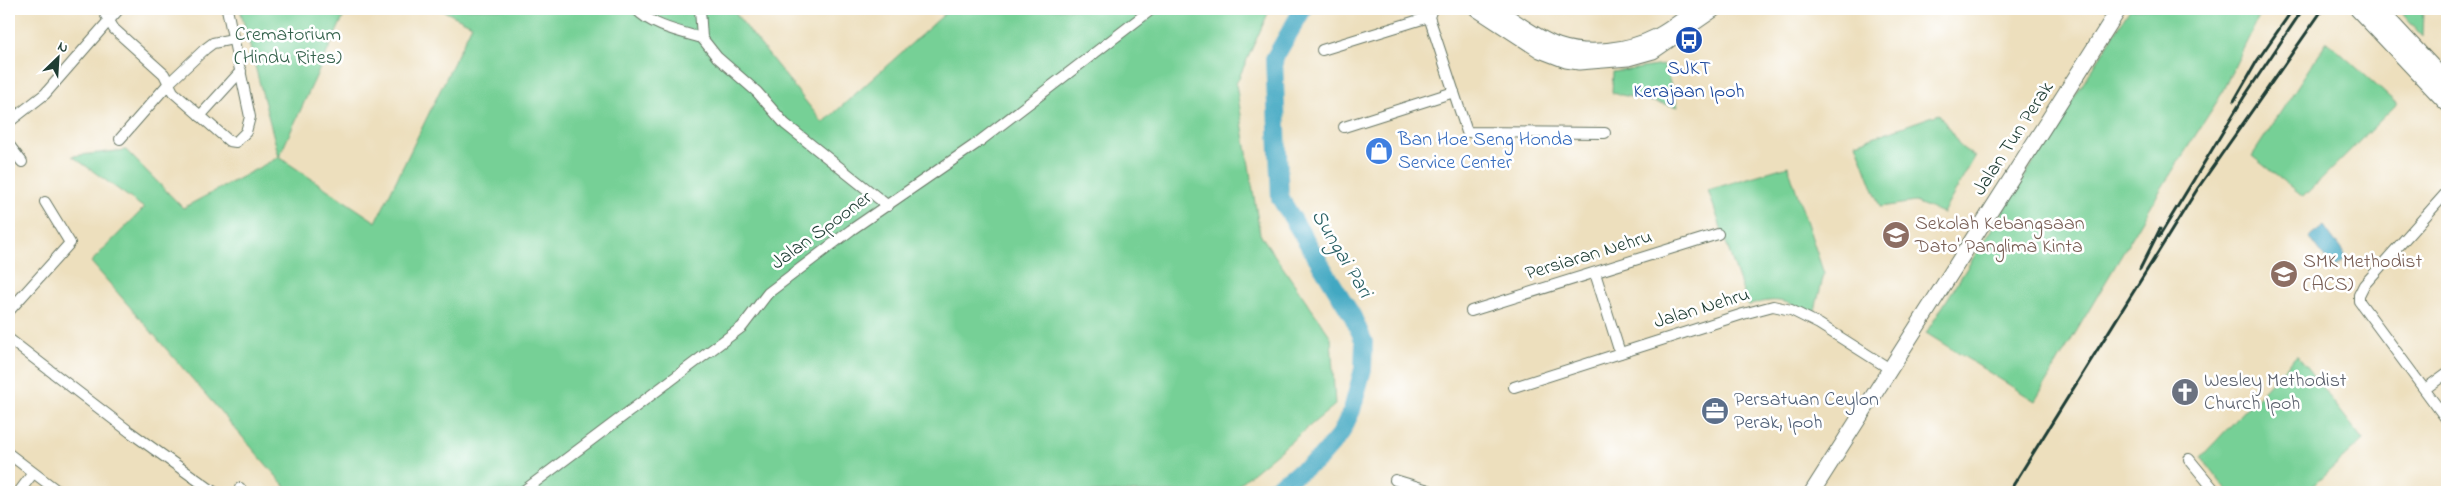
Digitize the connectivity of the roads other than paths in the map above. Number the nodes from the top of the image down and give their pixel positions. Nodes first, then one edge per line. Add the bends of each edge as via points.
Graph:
1 (102, 9) edge
2 (119, 9) edge
3 (226, 9) edge
4 (636, 9) edge
5 (700, 9) edge
6 (1152, 9) edge
7 (1477, 9) edge
8 (1496, 9) edge
9 (2119, 9) edge
10 (2358, 9) edge
11 (2378, 9) edge
12 (1704, 11) edge
13 (1430, 13) edge
14 (110, 20) junction
15 (702, 38) junction
16 (233, 39) junction
17 (1322, 50) dead end
18 (241, 72) junction
19 (169, 83) junction
20 (2447, 83) edge
21 (1454, 92) junction
22 (2447, 103) edge
23 (200, 116) junction
24 (9, 122) edge
25 (1344, 127) dead end
26 (1605, 133) dead end
27 (120, 139) dead end
28 (9, 145) edge
29 (22, 162) dead end
30 (2445, 199) edge
31 (45, 202) dead end
32 (888, 206) junction
33 (1718, 234) dead end
34 (1595, 273) junction
35 (9, 311) edge
36 (1471, 311) dead end
37 (9, 339) edge
38 (1620, 353) junction
39 (1890, 369) junction
40 (2447, 373) edge
41 (1514, 388) dead end
42 (2425, 389) junction
43 (2447, 420) edge
44 (9, 454) edge
45 (2189, 459) dead end
46 (33, 472) junction
47 (1395, 480) dead end
48 (19, 492) edge
49 (59, 492) edge
50 (214, 492) edge
51 (522, 492) edge
52 (1435, 492) edge
53 (1812, 492) edge
54 (2216, 492) edge

1 - 14 street
2 - 14 street
3 - 16 street
4 - 15 street via 658,23
5 - 15 street
6 - 32 street, Jalan Spooner via 976,144
7 - 12 main road via 1540,50 1579,62 1628,58 1653,51
8 - 12 main road via 1557,46 1580,50 1611,49 1647,41
9 - 39 main road, Jalan Tun Perak
10 - 22 main road
11 - 20 main road
13 - 17 street
13 - 21 street
14 - 19 street via 114,29 164,74
14 - 24 street via 45,94
15 - 32 street via 785,124
16 - 18 street
16 - 19 street via 213,43
18 - 23 street
18 - 23 street via 250,117 240,139 229,141
19 - 23 street via 174,92
19 - 27 street
21 - 25 street
21 - 26 street via 1467,132
28 - 29 street
30 - 42 street via 2364,285 2359,295 2359,301
31 - 35 street via 70,243
32 - 51 street, Jalan Spooner via 768,293 742,327
33 - 34 street, Persiaran Nehru
34 - 36 street, Persiaran Nehru
34 - 38 street
37 - 50 street
38 - 39 street, Jalan Nehru via 1773,306 1792,310 1811,320
38 - 41 street, Jalan Nehru
39 - 53 main road, Jalan Tun Perak
40 - 42 street
42 - 43 street
44 - 46 street
45 - 54 street
46 - 48 street
46 - 49 street
47 - 52 street

